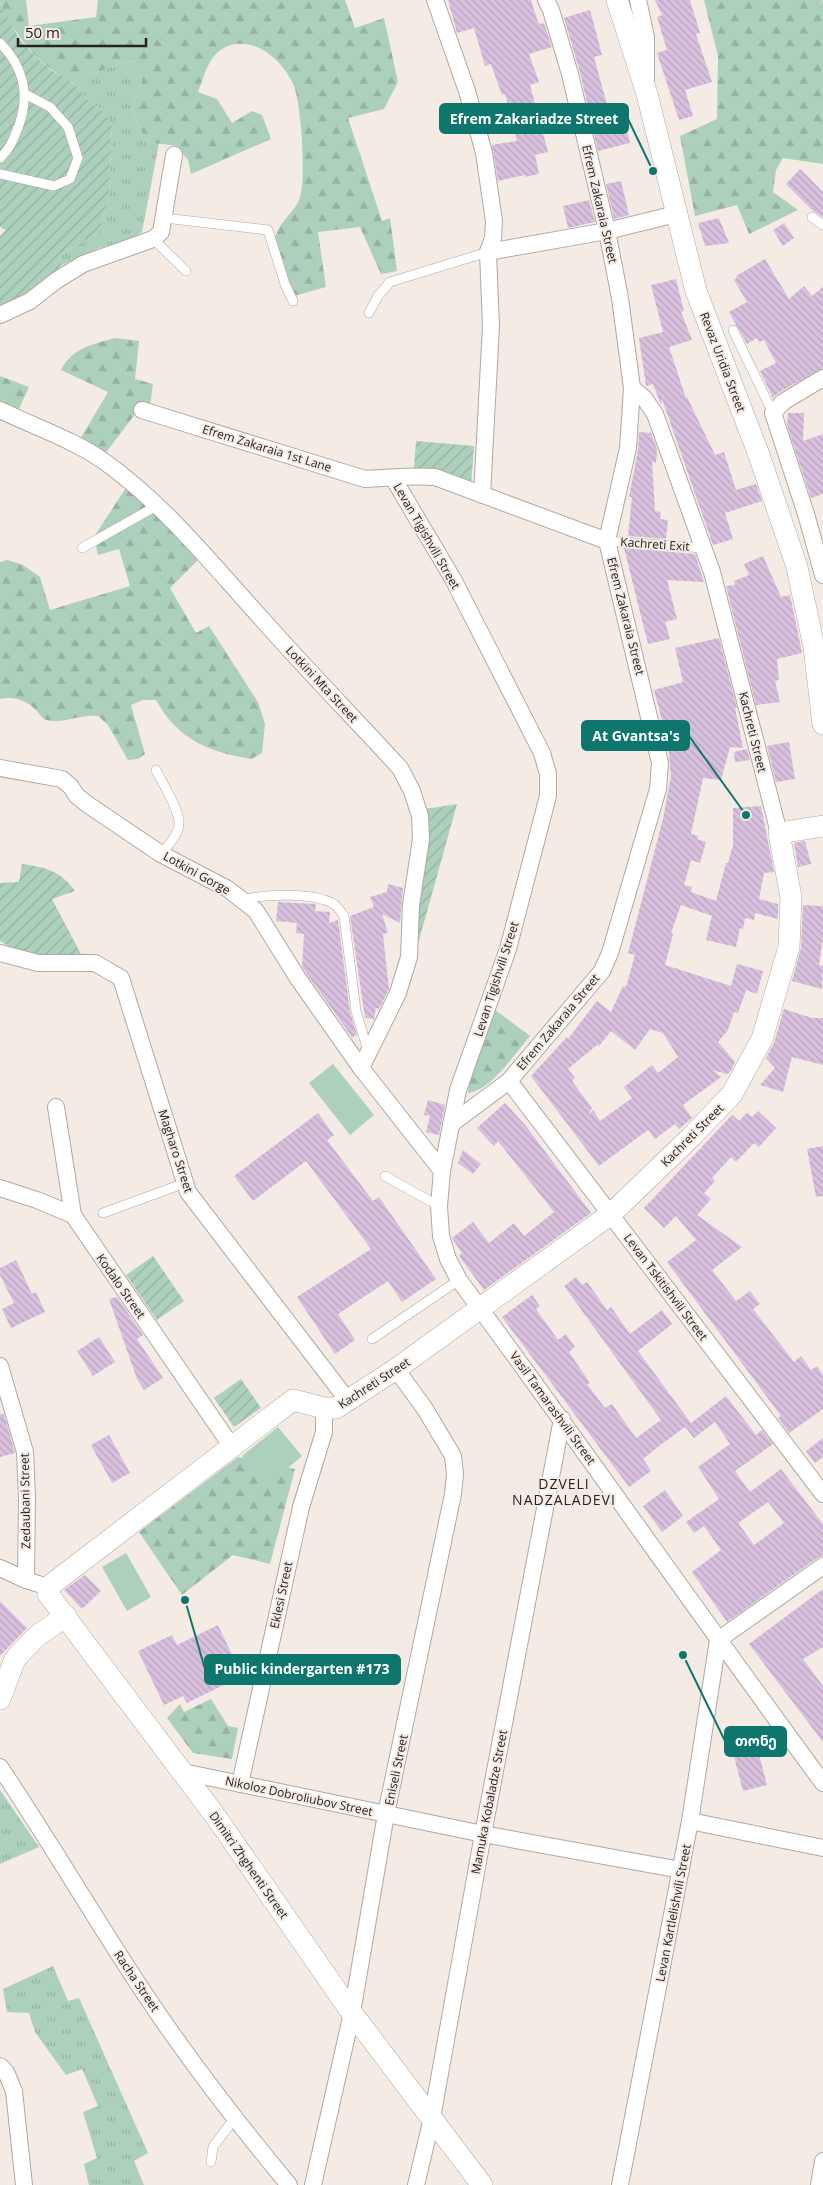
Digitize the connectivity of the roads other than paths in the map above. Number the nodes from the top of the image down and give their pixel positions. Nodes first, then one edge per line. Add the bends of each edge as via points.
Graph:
1 (435, 0) edge
2 (546, 0) edge
3 (617, 0) edge
4 (638, 0) edge
5 (0, 43) edge
6 (25, 94) junction
7 (647, 94) junction
8 (174, 155) dead end
9 (0, 158) edge
10 (0, 174) edge
11 (676, 214) junction
12 (812, 217) dead end
13 (164, 218) junction
14 (823, 225) edge
15 (607, 231) junction
16 (153, 239) junction
17 (488, 252) junction
18 (186, 271) dead end
19 (293, 301) dead end
20 (369, 313) dead end
21 (0, 315) edge
22 (733, 330) dead end
23 (823, 378) edge
24 (632, 388) junction
25 (0, 410) edge
26 (142, 410) dead end
27 (773, 413) junction
28 (394, 478) junction
29 (482, 495) junction
30 (158, 505) junction
31 (607, 541) junction
32 (82, 548) dead end
33 (704, 548) junction
34 (823, 575) edge
35 (823, 724) edge
36 (0, 768) edge
37 (156, 770) dead end
38 (823, 826) edge
39 (779, 833) junction
40 (161, 854) junction
41 (242, 900) junction
42 (0, 953) edge
43 (368, 1052) junction
44 (362, 1068) junction
45 (508, 1081) junction
46 (56, 1107) dead end
47 (451, 1124) junction
48 (442, 1171) junction
49 (385, 1176) dead end
50 (185, 1183) junction
51 (0, 1188) edge
52 (439, 1206) junction
53 (103, 1213) dead end
54 (611, 1214) junction
55 (72, 1215) junction
56 (459, 1280) junction
57 (481, 1310) junction
58 (372, 1339) dead end
59 (0, 1366) edge
60 (396, 1369) junction
61 (349, 1402) junction
62 (324, 1408) junction
63 (562, 1419) junction
64 (232, 1447) junction
65 (823, 1494) edge
66 (823, 1566) edge
67 (0, 1568) edge
68 (26, 1580) junction
69 (48, 1587) junction
70 (66, 1616) junction
71 (718, 1640) junction
72 (0, 1699) edge
73 (0, 1767) edge
74 (183, 1772) junction
75 (823, 1783) edge
76 (240, 1784) junction
77 (386, 1814) junction
78 (690, 1821) junction
79 (483, 1834) junction
80 (823, 1848) edge
81 (681, 1870) junction
82 (352, 2013) junction
83 (0, 2066) edge
84 (432, 2118) junction
85 (234, 2120) junction
86 (823, 2161) edge
87 (211, 2162) dead end
88 (24, 2185) edge
89 (288, 2185) edge
90 (313, 2185) edge
91 (416, 2185) edge
92 (482, 2185) edge
93 (620, 2185) edge
94 (819, 2185) edge

1 - 17 street via 467,91 484,152 494,221
2 - 15 street, Efrem Zakaraia Street via 570,74
3 - 7 street, Revaz Uridia Street
4 - 7 street via 646,37
5 - 6 lane via 21,72
6 - 9 lane via 24,111 12,146
6 - 10 lane via 50,107 68,127 78,158 70,179 54,186
7 - 11 street, Revaz Uridia Street
8 - 13 street
11 - 15 street
11 - 35 street, Revaz Uridia Street via 696,291 759,455 797,567 814,647
12 - 14 lane
13 - 16 street via 161,232
13 - 19 lane via 268,230
15 - 17 street
15 - 24 street, Efrem Zakaraia Street
16 - 18 lane
16 - 21 street via 83,264 30,301
17 - 20 lane via 390,282
17 - 29 street via 491,326
22 - 27 lane, Revaz Uridia Street
23 - 27 street via 784,402
24 - 31 street, Efrem Zakaraia Street via 628,448
24 - 33 street, Kachreti Street via 656,414
25 - 30 street, Lotkini Mta Street via 104,462
26 - 28 street, Efrem Zakaraia 1st Lane via 366,479
27 - 34 street, Revaz Uridia Street
28 - 29 street, Levan Tigishvili Street via 416,475 435,478
28 - 47 street, Levan Tigishvili Street via 453,578 542,753 548,774 548,796 508,949 458,1090
29 - 31 street
30 - 32 lane
30 - 43 street, Lotkini Mta Street via 400,768 412,792 420,816 421,839 411,905 409,957 398,992
31 - 33 lane, Kachreti Exit
31 - 45 street, Efrem Zakaraia Street via 659,755 658,789 602,971
33 - 39 street, Kachreti Street
36 - 40 street, Lotkini Gorge via 62,779 77,796
37 - 40 lane via 176,809 179,823 174,838
38 - 39 street
39 - 54 street, Kachreti Street via 791,897 789,947 762,1039 732,1094
40 - 41 street, Lotkini Gorge via 228,889
41 - 43 lane via 274,894 323,899 336,905 344,916 356,1011
41 - 44 street, Lotkini Gorge via 256,911 297,977
42 - 50 street, Magharo Street via 38,963 95,963 121,978
43 - 44 street, Lotkini Mta Street
44 - 48 street
45 - 47 street, Efrem Zakaraia Street
45 - 54 street, Levan Tskitishvili Street
46 - 55 street, Kodalo Street
47 - 48 street
48 - 52 street, Vasil Tamarashvili Street
49 - 52 lane
50 - 53 lane
50 - 61 street, Magharo Street via 188,1192
51 - 55 street
52 - 56 street, Vasil Tamarashvili Street via 441,1236
54 - 57 street, Kachreti Street
54 - 65 street, Levan Tskitishvili Street
55 - 64 street, Kodalo Street
56 - 57 street, Vasil Tamarashvili Street
56 - 58 lane
57 - 60 street, Kachreti Street
57 - 63 street, Vasil Tamarashvili Street
59 - 68 street, Zedaubani Street via 25,1452
60 - 61 street, Kachreti Street
60 - 77 street, Eniseli Street via 453,1456 456,1474
61 - 62 street, Kachreti Street via 336,1408
62 - 64 street, Kachreti Street via 293,1400
62 - 76 street, Eklesi Street via 324,1432 301,1507
63 - 71 street, Vasil Tamarashvili Street
63 - 79 street, Mamuka Kobaladze Street
64 - 69 street, Kachreti Street
66 - 71 street
67 - 68 street
68 - 69 street
69 - 70 street, Dimitri Zhghenti Street via 48,1594
70 - 72 street via 37,1636 14,1659
70 - 74 street, Dimitri Zhghenti Street
71 - 75 street, Vasil Tamarashvili Street
71 - 78 street, Levan Kartlelishvili Street
73 - 85 street, Racha Street via 123,1960
74 - 76 street, Nikoloz Dobroliubov Street
74 - 82 street, Dimitri Zhghenti Street
76 - 77 street, Nikoloz Dobroliubov Street
77 - 79 street, Nikoloz Dobroliubov Street
77 - 82 street, Eniseli Street
78 - 80 street
78 - 81 street, Levan Kartlelishvili Street
79 - 81 street, Nikoloz Dobroliubov Street
79 - 84 street, Mamuka Kobaladze Street
81 - 93 street, Levan Kartlelishvili Street
82 - 84 street, Dimitri Zhghenti Street
82 - 90 street, Eniseli Street
83 - 88 street via 14,2091
84 - 91 street, Mamuka Kobaladze Street
84 - 92 street, Dimitri Zhghenti Street
85 - 87 lane via 213,2147
85 - 89 street, Racha Street
86 - 94 street

